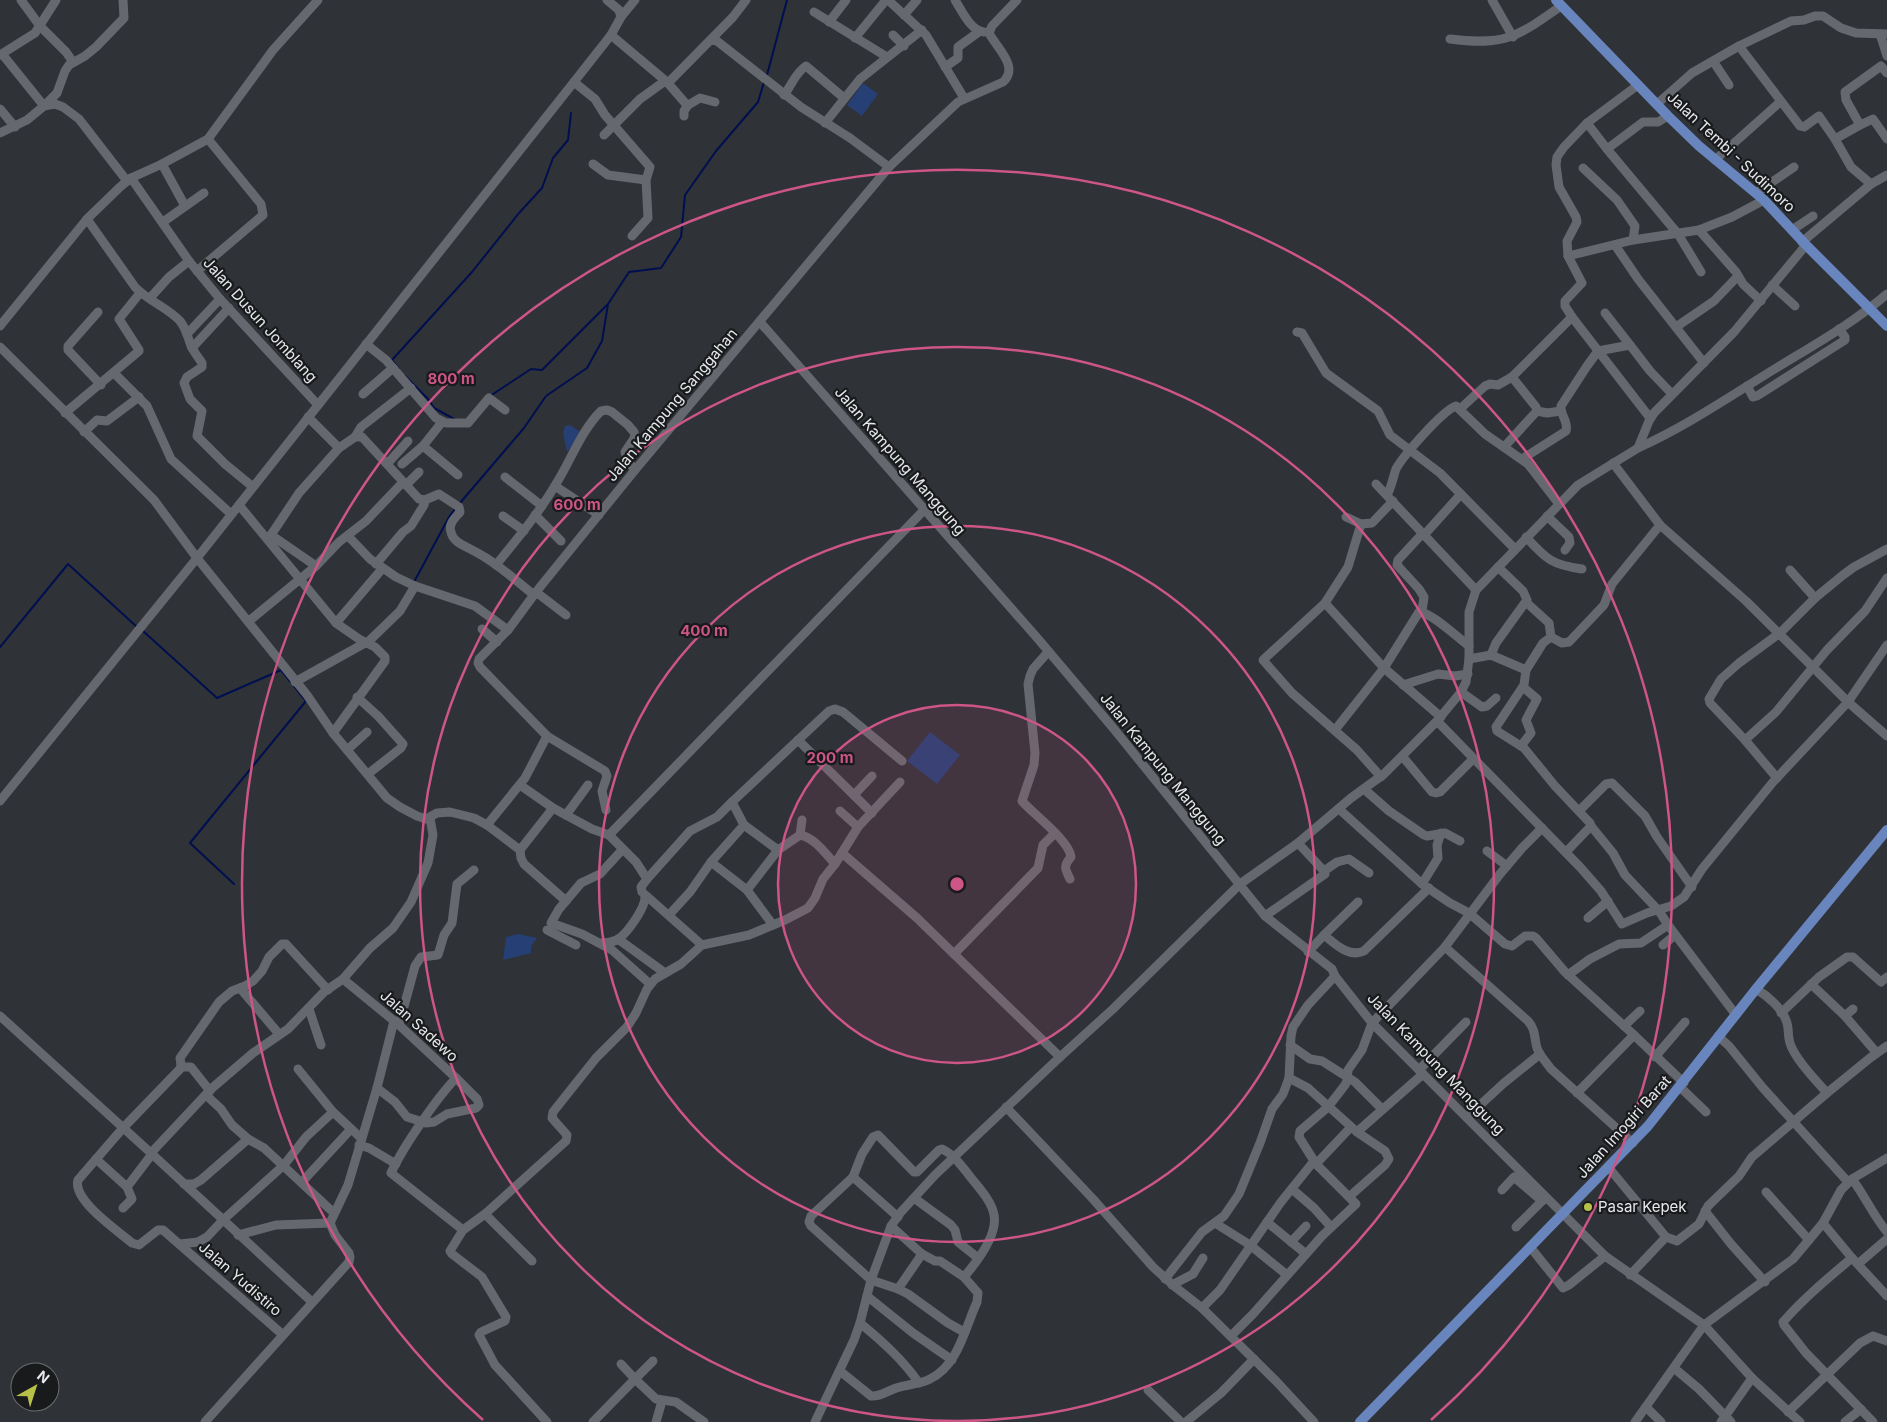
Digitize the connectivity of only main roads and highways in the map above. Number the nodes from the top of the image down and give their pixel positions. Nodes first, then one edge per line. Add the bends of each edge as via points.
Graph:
1 (1558, 3) edge
2 (1887, 326) edge
3 (1887, 830) edge
4 (1360, 1422) edge

1 - 2 main road, Jalan Tembi - Sudimoro via 1668,116 1760,196
3 - 4 main road, Jalan Imogiri Barat via 1736,1015 1723,1041 1633,1143

